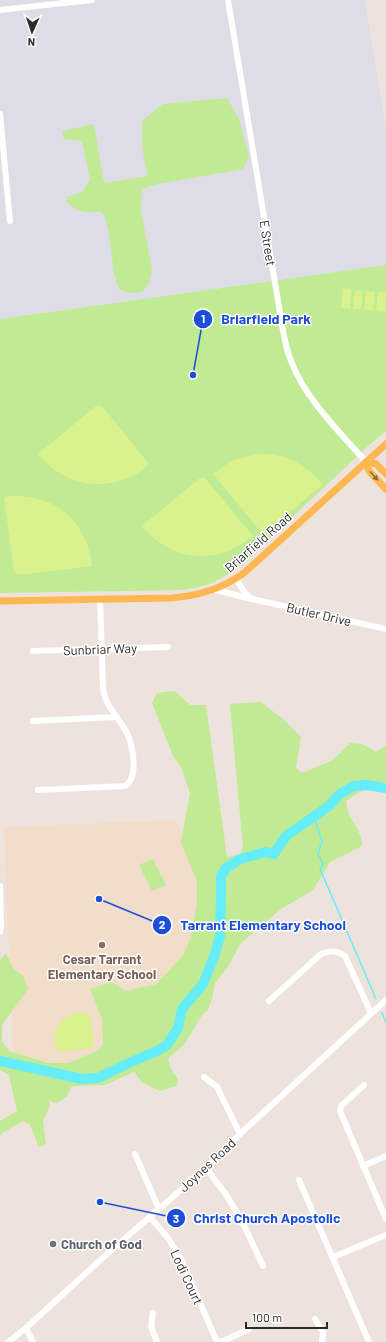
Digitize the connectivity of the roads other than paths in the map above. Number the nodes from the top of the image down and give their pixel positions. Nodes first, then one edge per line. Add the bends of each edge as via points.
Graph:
1 (92, 0) edge
2 (228, 0) edge
3 (0, 10) edge
4 (0, 114) edge
5 (10, 220) dead end
6 (386, 444) edge
7 (366, 462) junction
8 (386, 474) edge
9 (386, 489) edge
10 (236, 579) junction
11 (216, 590) junction
12 (100, 599) junction
13 (252, 599) junction
14 (0, 601) edge
15 (386, 629) edge
16 (168, 647) dead end
17 (101, 649) junction
18 (33, 652) dead end
19 (116, 717) junction
20 (33, 721) dead end
21 (38, 790) dead end
22 (0, 886) edge
23 (0, 932) edge
24 (386, 1000) edge
25 (269, 1001) dead end
26 (371, 1013) junction
27 (204, 1076) dead end
28 (364, 1085) dead end
29 (240, 1134) junction
30 (135, 1154) dead end
31 (386, 1156) edge
32 (363, 1166) junction
33 (206, 1168) junction
34 (299, 1180) dead end
35 (159, 1209) junction
36 (150, 1217) junction
37 (386, 1219) edge
38 (386, 1234) edge
39 (333, 1257) junction
40 (263, 1266) dead end
41 (153, 1313) dead end
42 (315, 1319) dead end
43 (26, 1328) junction
44 (249, 1329) dead end
45 (8, 1342) edge
46 (33, 1342) edge
47 (157, 1342) edge
48 (217, 1342) edge
49 (221, 1342) edge
50 (322, 1342) edge
51 (369, 1342) edge

1 - 3 street
2 - 7 street, E Street via 288,353 299,378 318,407
4 - 5 street
6 - 7 main road, Briarfield Road
7 - 8 main road via 376,464
7 -> 9 main road via 369,471
7 - 10 main road, Briarfield Road
10 - 11 main road, Briarfield Road
10 - 13 street
11 - 12 main road, Briarfield Road via 184,597
11 - 13 street, Butler Drive
12 - 14 main road, Briarfield Road
12 - 17 street
13 - 15 street, Butler Drive
16 - 17 street, Sunbriar Way
17 - 18 street, Sunbriar Way
17 - 19 street via 105,699
19 - 20 street
19 - 21 street via 127,732 132,747 133,776 129,784 121,787
22 - 23 street
24 - 26 street, Joynes Road
25 - 26 street via 321,954 334,951 348,960
26 - 29 street, Joynes Road
27 - 29 street via 217,1087
28 - 32 street via 341,1106 340,1111
29 - 33 street, Joynes Road
30 - 35 street
31 - 32 street
32 - 37 street
33 - 35 street, Joynes Road
33 - 40 street via 241,1219
34 - 39 street
35 - 36 street, Joynes Road
36 - 43 street, Joynes Road
36 - 48 street, Lodi Court via 168,1238 182,1261
38 - 39 street
39 - 51 street
41 - 47 street via 152,1326
42 - 50 street via 324,1332
43 - 45 street, Joynes Road
43 - 46 street
44 - 49 street

